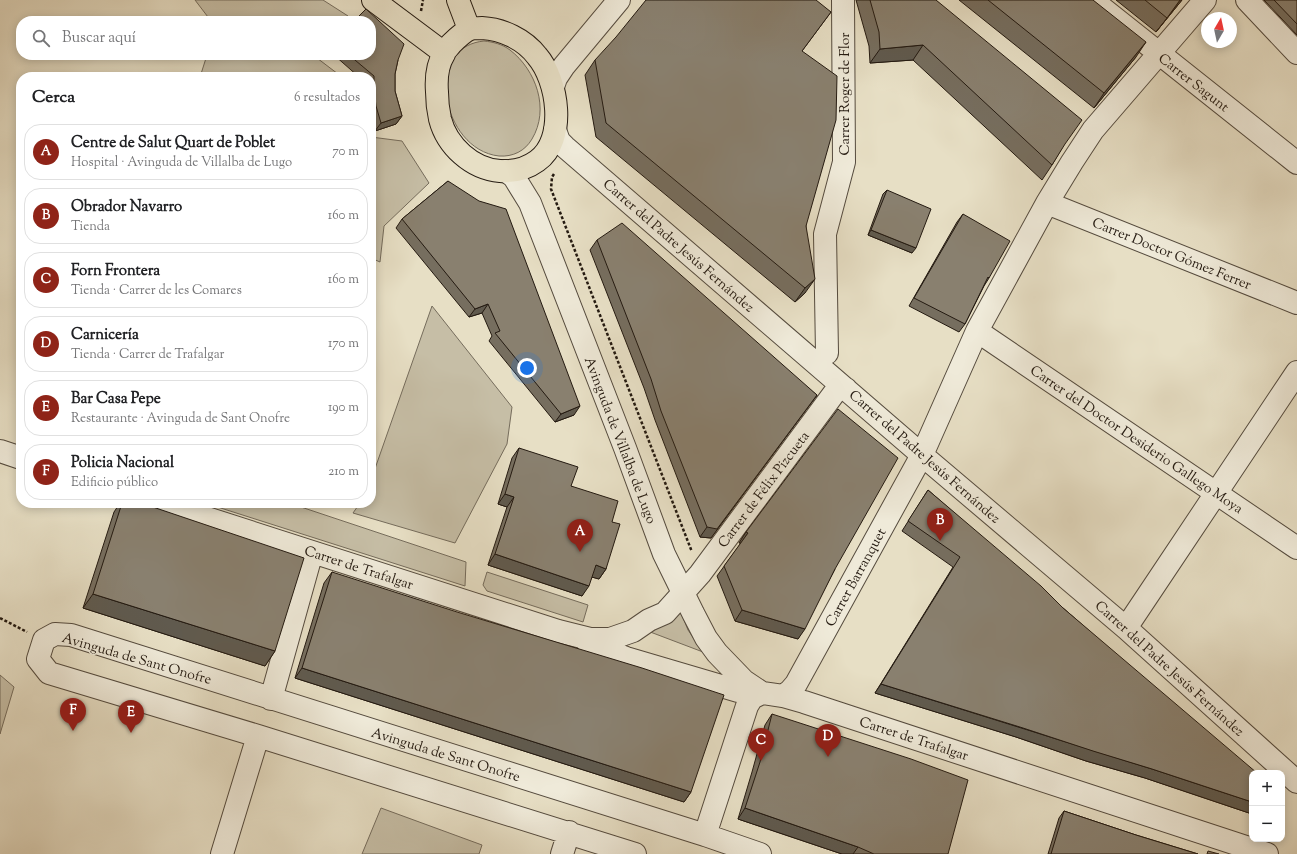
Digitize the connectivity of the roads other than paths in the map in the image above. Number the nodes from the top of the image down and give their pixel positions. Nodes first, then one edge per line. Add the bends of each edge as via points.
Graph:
1 (373, 0) edge
2 (458, 0) edge
3 (619, 0) edge
4 (843, 0) edge
5 (1092, 0) edge
6 (1205, 0) edge
7 (1247, 0) edge
8 (469, 30) junction
9 (444, 53) junction
10 (1297, 53) edge
11 (1158, 54) junction
12 (553, 87) junction
13 (555, 130) junction
14 (1297, 163) edge
15 (506, 171) junction
16 (1047, 203) junction
17 (1297, 303) edge
18 (977, 331) junction
19 (827, 353) dead end
20 (1297, 372) edge
21 (846, 389) junction
22 (0, 451) edge
23 (922, 455) junction
24 (16, 456) edge
25 (1217, 493) junction
26 (176, 508) edge
27 (1296, 546) edge
28 (312, 552) junction
29 (664, 554) junction
30 (684, 594) junction
31 (649, 620) junction
32 (1126, 628) junction
33 (558, 631) junction
34 (773, 695) junction
35 (271, 699) junction
36 (258, 736) junction
37 (1297, 779) edge
38 (569, 832) junction
39 (705, 835) junction
40 (222, 854) edge
41 (562, 854) edge
42 (635, 854) edge
43 (760, 854) edge
44 (1267, 854) edge

1 - 9 main road
2 - 8 main road
3 - 12 street via 564,66
4 - 19 street, Carrer Roger de Flor via 844,162 825,234
5 - 11 street, Carrer Sagunt
6 - 11 street, Carrer Barranquet
7 - 10 street
8 - 9 main road via 455,40
8 - 12 main road via 494,29 523,43 537,55
9 - 15 main road via 436,80 437,104 446,135 472,162 484,168
11 - 14 street, Carrer Sagunt
11 - 16 street, Carrer Barranquet via 1087,125
12 - 13 main road via 556,99
13 - 15 main road via 550,145 540,159 520,170
13 - 21 street, Carrer del Padre Jesús Fernández via 559,140 570,152
15 - 29 street, Avinguda de Villalba de Lugo via 514,177 530,202
16 - 17 street, Carrer Doctor Gómez Ferrer
16 - 18 street, Carrer Barranquet
18 - 23 street, Carrer Barranquet
18 - 25 street, Carrer del Doctor Desiderio Gallego Moya
20 - 25 street
21 - 23 street, Carrer del Padre Jesús Fernández
21 - 30 street, Carrer de Félix Pizcueta via 835,392
22 - 24 street
23 - 32 street, Carrer del Padre Jesús Fernández
23 - 34 street, Carrer Barranquet via 796,684 790,691
25 - 27 street, Carrer del Doctor Desiderio Gallego Moya
25 - 32 street
26 - 28 street, Carrer de Trafalgar
28 - 33 street, Carrer de Trafalgar
28 - 35 street
29 - 30 street, Avinguda de Villalba de Lugo
29 - 31 street via 667,569 664,591 661,602
30 - 31 street, Carrer de Trafalgar via 665,613
30 - 34 street, Avinguda de Villalba de Lugo via 706,638 717,653 744,681
31 - 33 street, Carrer de Trafalgar via 633,631 610,639 590,639
32 - 37 street, Carrer del Padre Jesús Fernández
33 - 34 street, Carrer de Trafalgar via 626,658 738,691
34 - 39 street, Carrer Barranquet via 752,698 747,706
34 - 44 street, Carrer de Trafalgar
35 - 36 street, Avinguda de Sant Onofre via 71,636 55,634 44,640 38,659 48,673
35 - 39 street, Avinguda de Sant Onofre
36 - 38 street, Avinguda de Sant Onofre
36 - 40 street
38 - 41 street
38 - 42 street, Avinguda de Sant Onofre
39 - 43 street, Avinguda de Sant Onofre

